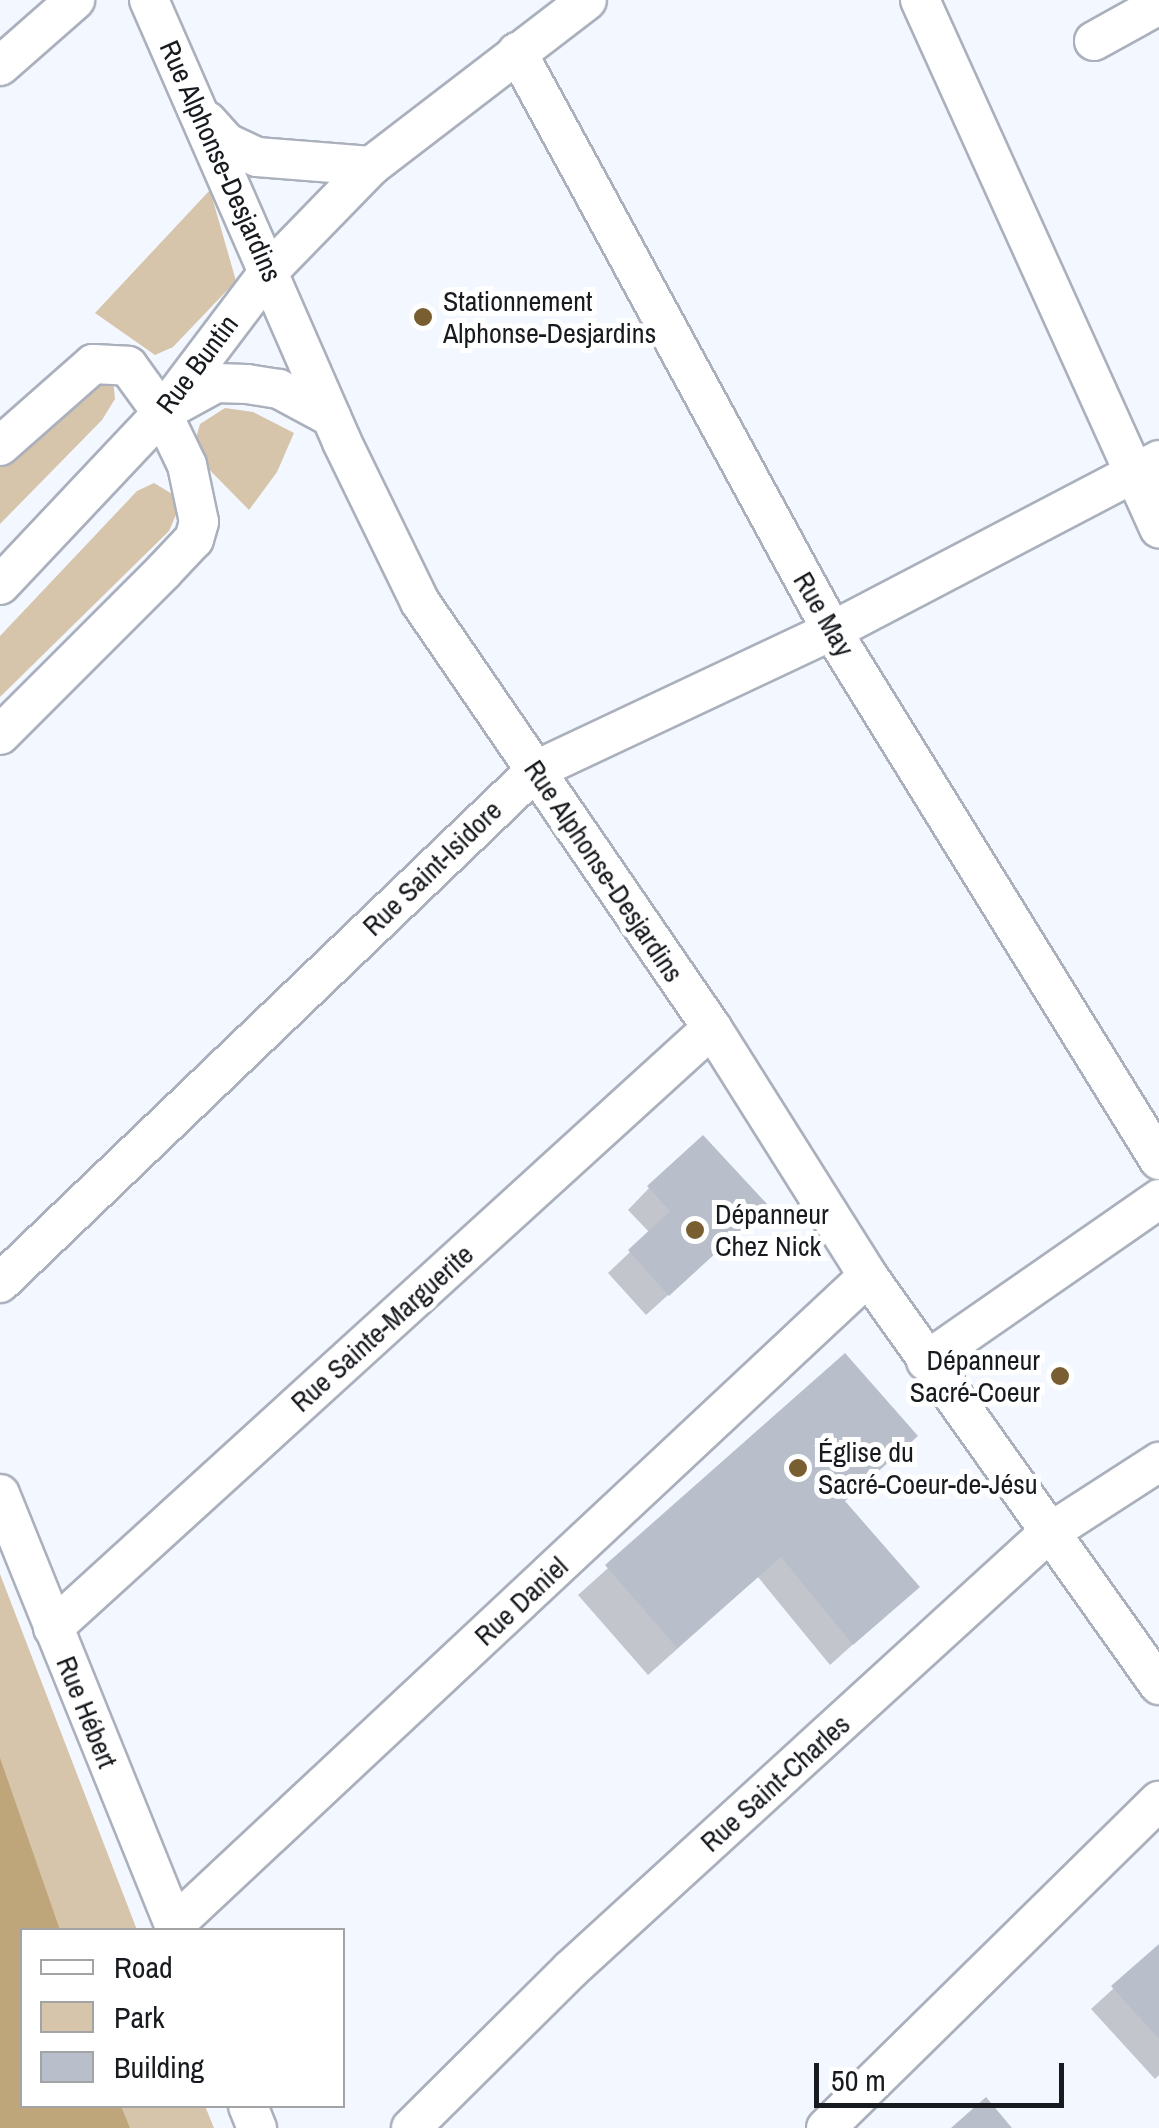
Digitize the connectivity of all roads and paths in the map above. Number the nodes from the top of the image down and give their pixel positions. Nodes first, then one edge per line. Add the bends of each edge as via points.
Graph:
1 (75, 0) edge
2 (149, 0) edge
3 (587, 0) edge
4 (920, 0) edge
5 (1159, 4) edge
6 (1094, 41) dead end
7 (517, 52) junction
8 (0, 66) edge
9 (200, 113) junction
10 (371, 166) junction
11 (270, 270) junction
12 (162, 413) junction
13 (331, 418) junction
14 (0, 446) edge
15 (1146, 467) edge
16 (1159, 528) edge
17 (0, 585) edge
18 (832, 631) junction
19 (0, 735) edge
20 (536, 770) junction
21 (712, 1028) junction
22 (1159, 1160) edge
23 (1159, 1199) edge
24 (868, 1276) junction
25 (0, 1283) edge
26 (926, 1361) junction
27 (1159, 1462) edge
28 (0, 1494) edge
29 (1046, 1535) junction
30 (53, 1628) junction
31 (1159, 1685) edge
32 (1159, 1800) edge
33 (175, 1928) edge
34 (410, 2128) edge
35 (826, 2128) edge

1 - 8 street
2 - 9 street, Rue Alphonse-Desjardins
3 - 7 street, Rue Buntin
4 - 15 street
5 - 6 street
7 - 10 street, Rue Buntin
7 - 18 street, Rue May
9 - 10 street via 227,143 256,157
9 - 11 street, Rue Alphonse-Desjardins
10 - 11 street, Rue Buntin
11 - 12 street, Rue Buntin
11 - 13 street, Rue Alphonse-Desjardins
12 - 13 street via 216,383 278,389
12 - 14 street via 128,366 93,364
12 - 17 street, Rue Buntin
12 - 19 street via 187,465 199,522 194,539
13 - 20 street, Rue Alphonse-Desjardins via 420,602
15 - 16 street
15 - 18 street, Rue Saint-Isidore
18 - 20 street, Rue Saint-Isidore
18 - 22 street, Rue May
20 - 21 street, Rue Alphonse-Desjardins
20 - 25 street, Rue Saint-Isidore
21 - 24 street, Rue Alphonse-Desjardins
21 - 30 street, Rue Sainte-Marguerite
23 - 26 street
24 - 26 street, Rue Alphonse-Desjardins
24 - 33 street, Rue Daniel
26 - 29 street, Rue Alphonse-Desjardins
27 - 29 street, Rue Saint-Charles
28 - 30 street, Rue Hébert
29 - 31 street, Rue Alphonse-Desjardins
29 - 34 street, Rue Saint-Charles via 570,1970
30 - 33 street, Rue Hébert
32 - 35 street

